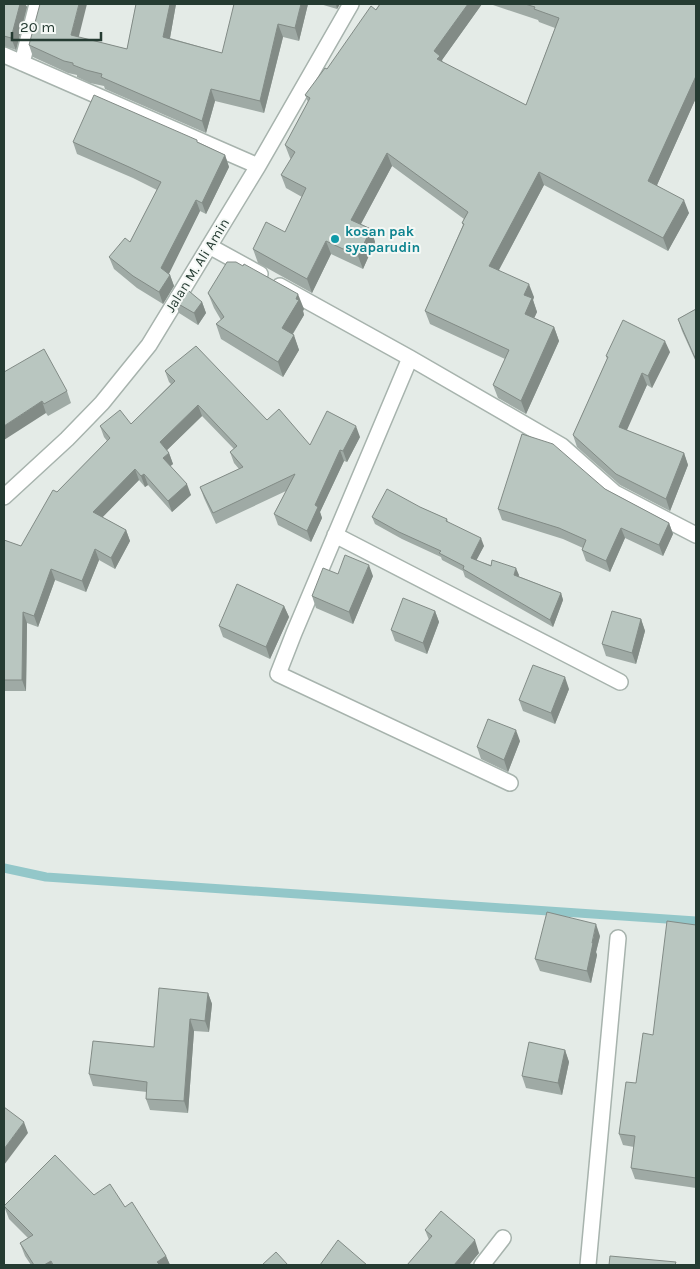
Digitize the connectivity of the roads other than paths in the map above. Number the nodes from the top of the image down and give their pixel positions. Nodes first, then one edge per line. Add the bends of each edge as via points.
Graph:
1 (37, 4) edge
2 (351, 4) edge
3 (4, 55) edge
4 (22, 63) junction
5 (258, 166) junction
6 (209, 246) junction
7 (410, 358) junction
8 (4, 497) edge
9 (335, 535) junction
10 (696, 535) edge
11 (620, 682) dead end
12 (510, 784) dead end
13 (618, 938) dead end
14 (503, 1238) dead end
15 (482, 1265) edge
16 (588, 1265) edge

1 - 4 street
2 - 5 street, Jalan M. Ali Amin
3 - 4 street
4 - 5 street
5 - 6 street, Jalan M. Ali Amin
6 - 7 street
6 - 8 street, Jalan M. Ali Amin via 148,344 102,403
7 - 9 street
7 - 10 street via 562,446 614,493
9 - 11 street
9 - 12 street via 278,674
13 - 16 street
14 - 15 street

